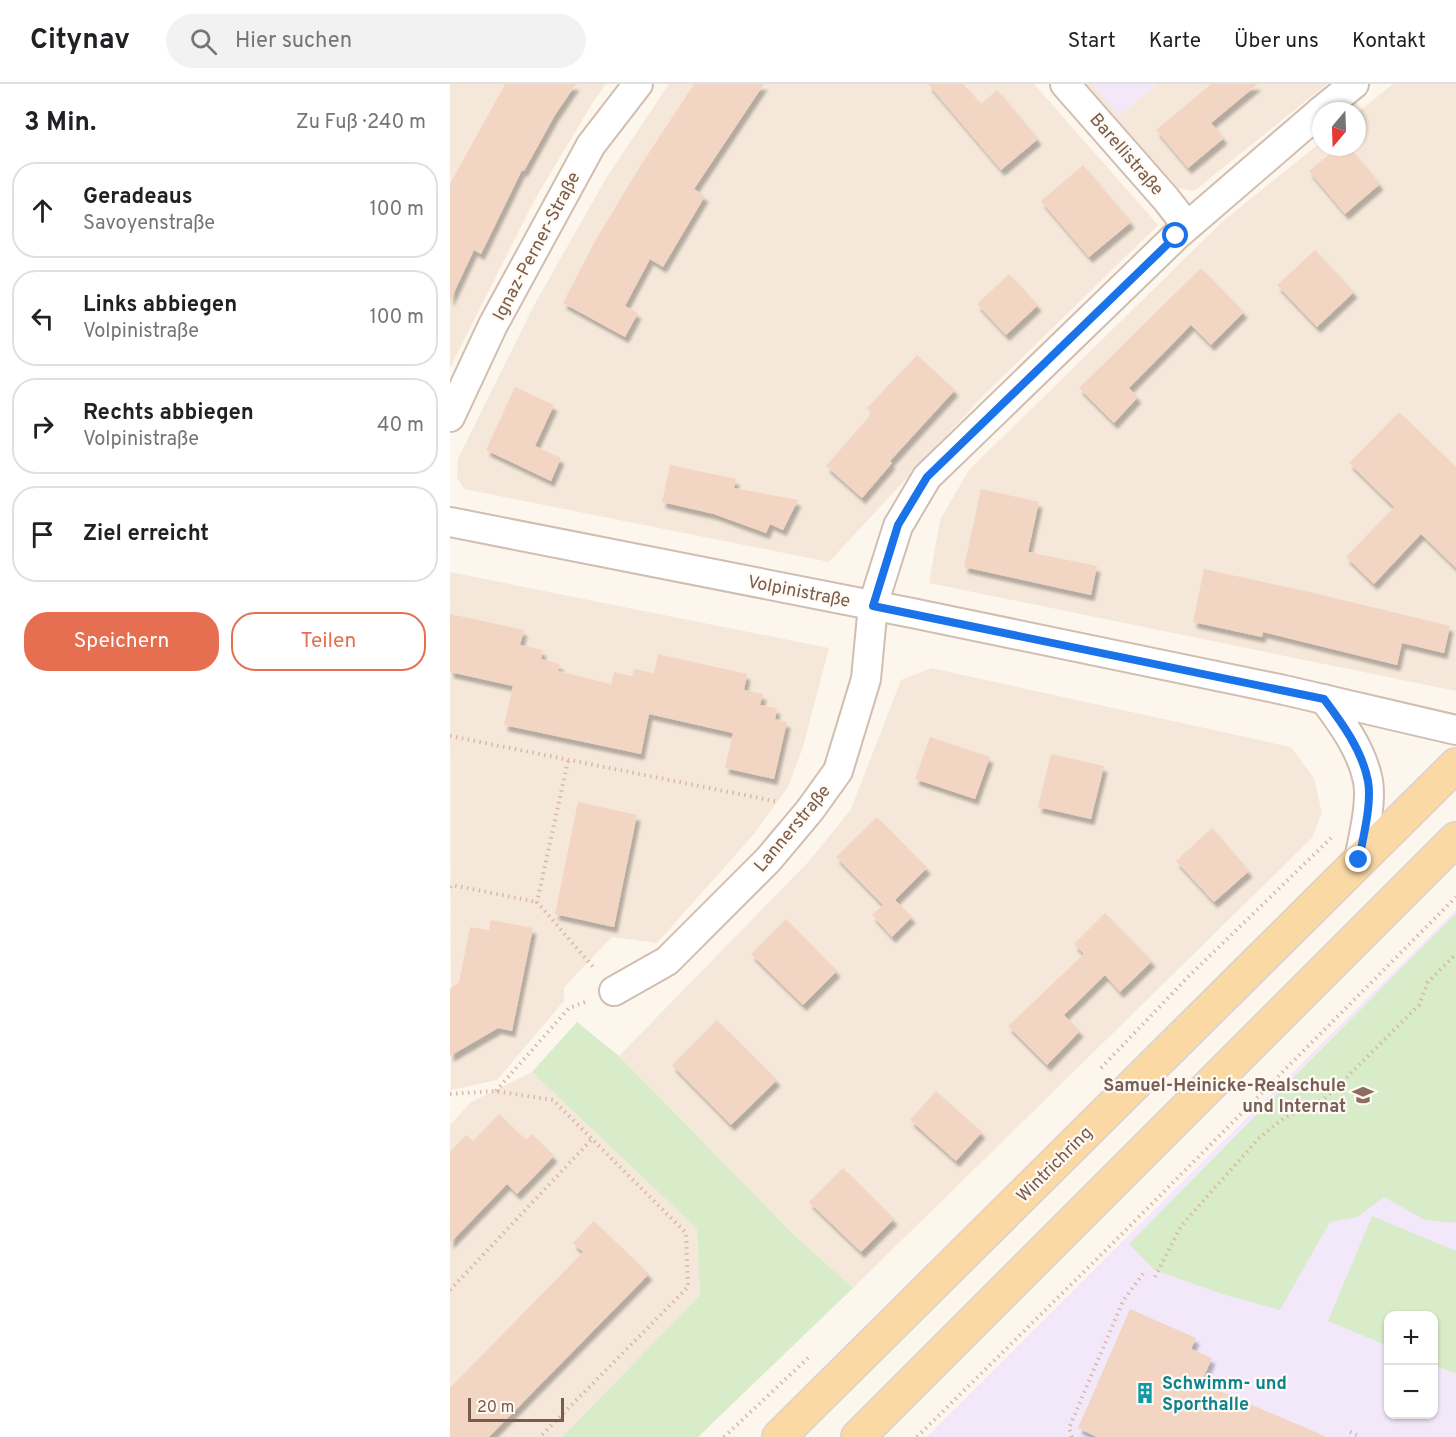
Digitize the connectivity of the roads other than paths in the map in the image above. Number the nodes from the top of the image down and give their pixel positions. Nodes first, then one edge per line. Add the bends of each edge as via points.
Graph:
1 (638, 84) edge
2 (1065, 84) edge
3 (1354, 84) edge
4 (1332, 102) edge
5 (1312, 119) edge
6 (1187, 226) junction
7 (450, 417) edge
8 (450, 522) edge
9 (873, 606) junction
10 (1324, 699) junction
11 (1456, 730) edge
12 (1456, 765) edge
13 (1456, 839) edge
14 (1359, 860) junction
15 (614, 991) road end
16 (780, 1437) edge
17 (858, 1437) edge

1 - 7 street, Ignaz-Perner-Straße via 591,145 494,325
2 - 6 street, Barellistraße
3 - 4 street, Lannerstraße
5 - 6 street, Lannerstraße
6 - 9 street, Lannerstraße via 927,477 898,525
8 - 9 street, Volpinistraße
9 - 10 street, Volpinistraße
9 - 15 street, Lannerstraße via 866,679 838,771 768,860 667,960
10 - 11 street, Volpinistraße
10 - 14 street via 1346,728 1368,782
12 - 14 main road, Wintrichring
13 - 17 main road
14 - 16 main road, Wintrichring

